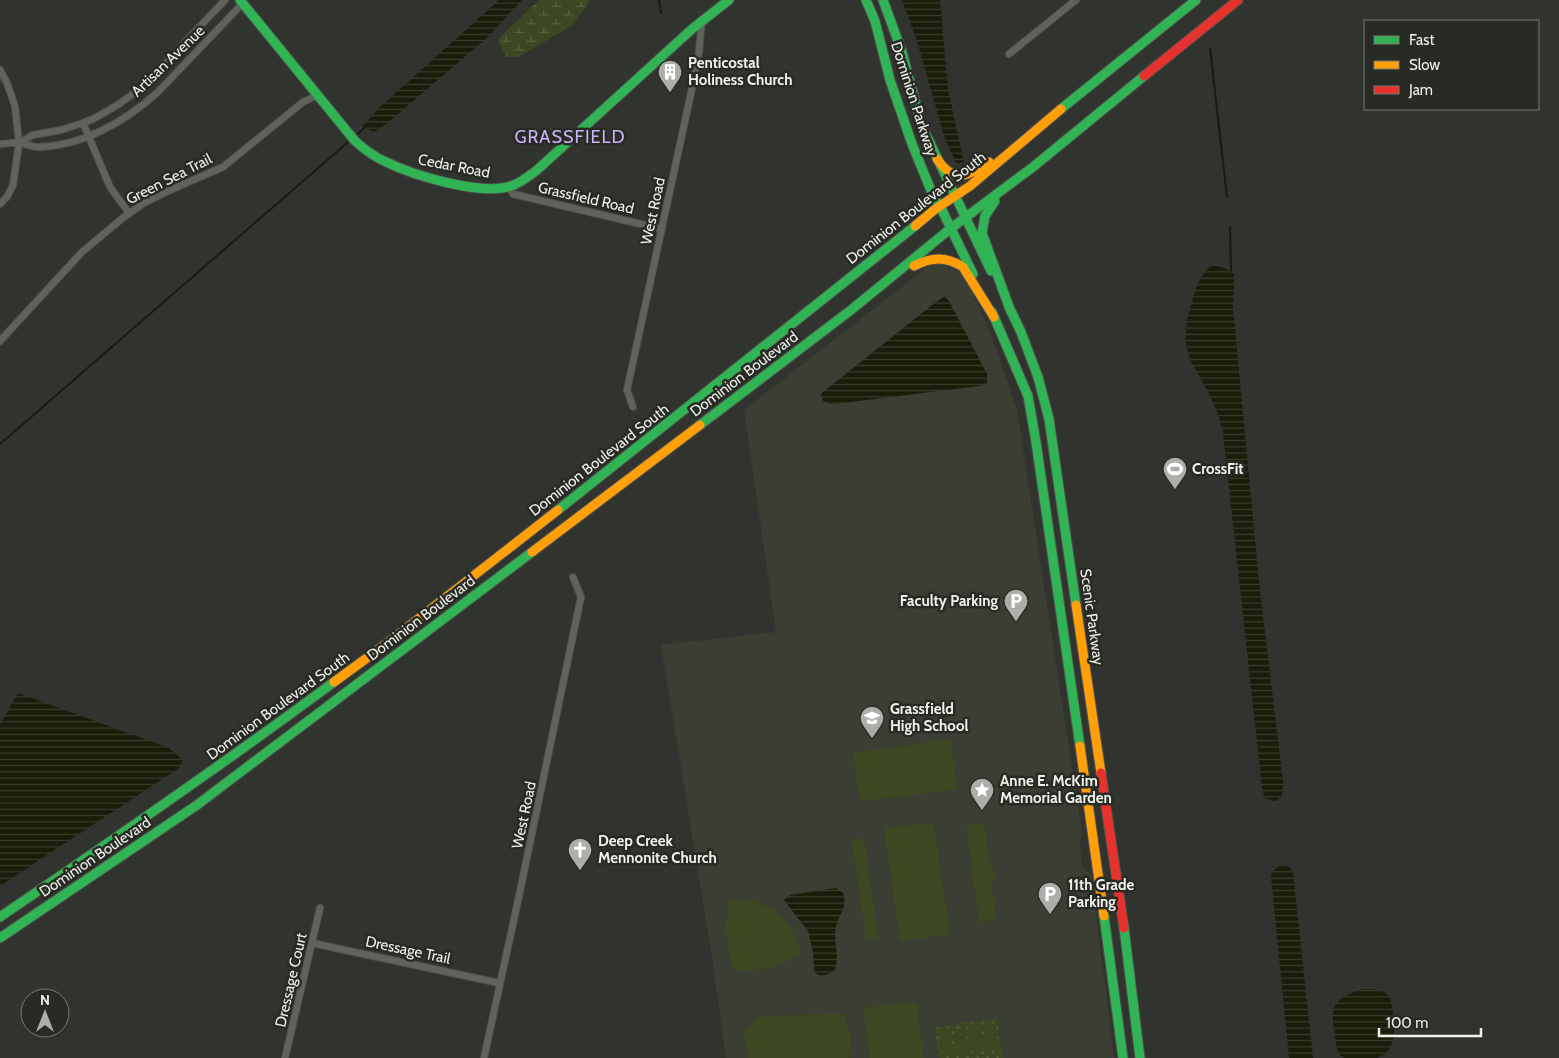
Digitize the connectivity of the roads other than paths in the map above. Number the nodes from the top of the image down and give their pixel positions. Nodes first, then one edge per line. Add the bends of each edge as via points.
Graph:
1 (225, 0) edge
2 (729, 0) edge
3 (737, 0) edge
4 (866, 0) edge
5 (883, 0) edge
6 (1076, 0) edge
7 (1196, 0) edge
8 (1238, 0) edge
9 (242, 2) edge
10 (718, 7) junction
11 (702, 19) junction
12 (1009, 54) dead end
13 (0, 70) edge
14 (318, 95) junction
15 (83, 123) junction
16 (88, 136) junction
17 (1025, 140) junction
18 (19, 143) junction
19 (0, 144) edge
20 (936, 159) junction
21 (1020, 177) junction
22 (509, 187) junction
23 (954, 197) junction
24 (0, 204) edge
25 (940, 206) junction
26 (129, 213) junction
27 (965, 219) junction
28 (662, 229) junction
29 (950, 229) junction
30 (869, 295) junction
31 (1011, 312) junction
32 (994, 317) junction
33 (0, 341) edge
34 (724, 392) junction
35 (633, 407) dead end
36 (573, 577) dead end
37 (320, 908) dead end
38 (0, 917) edge
39 (0, 938) edge
40 (312, 943) junction
41 (499, 983) junction
42 (285, 1058) edge
43 (484, 1058) edge
44 (1123, 1058) edge
45 (1140, 1058) edge

1 - 15 street, Artisan Avenue via 140,89 108,111
2 - 10 main road, Cedar Road
3 - 10 main road
4 - 25 main road, Dominion Parkway via 912,144
5 - 20 main road, Dominion Parkway via 902,52 921,124
6 - 12 street
7 - 17 main road, Dominion Boulevard South
8 - 21 main road
9 - 14 main road, Cedar Road
9 - 16 street, Artisan Avenue via 149,100 113,125
10 - 11 main road, Cedar Road
11 - 22 main road, Cedar Road via 560,150 523,180
11 - 28 street, West Road via 699,52
13 - 18 street via 15,106
14 - 22 main road, Cedar Road via 355,141 388,164 455,183
14 - 26 street, Green Sea Trail via 303,102 223,167 168,191
15 - 16 street
15 - 18 street, Artisan Avenue via 33,135
16 - 18 street, Artisan Avenue via 42,147
16 - 26 street via 110,187
17 - 20 main road via 968,175 948,173
17 - 23 main road, Dominion Boulevard South
18 - 19 street, Artisan Avenue
18 - 24 street via 13,185
20 - 23 main road, Dominion Parkway
21 - 27 main road
21 - 31 main road via 989,207 982,220 986,246
22 - 28 street, Grassfield Road via 513,194
23 - 25 main road, Dominion Boulevard South
23 - 27 main road, Scenic Parkway
25 - 29 main road, Scenic Parkway
25 - 34 main road, Dominion Boulevard South
26 - 33 street, Green Sea Trail via 82,252
27 - 29 main road
27 - 31 main road, Scenic Parkway
28 - 35 street, West Road via 627,390
29 - 30 main road
29 - 32 main road, Scenic Parkway
30 - 32 main road via 890,286 915,265 938,257 948,258 963,267
30 - 34 main road, Dominion Boulevard
31 - 45 main road, Scenic Parkway via 1038,377 1049,419
32 - 44 main road, Scenic Parkway via 1028,396
34 - 38 main road, Dominion Boulevard South via 263,735
34 - 39 main road, Dominion Boulevard via 197,805
36 - 41 street, West Road via 581,597
37 - 40 street, Dressage Court
40 - 41 street, Dressage Trail
40 - 42 street, Dressage Court
41 - 43 street, West Road

